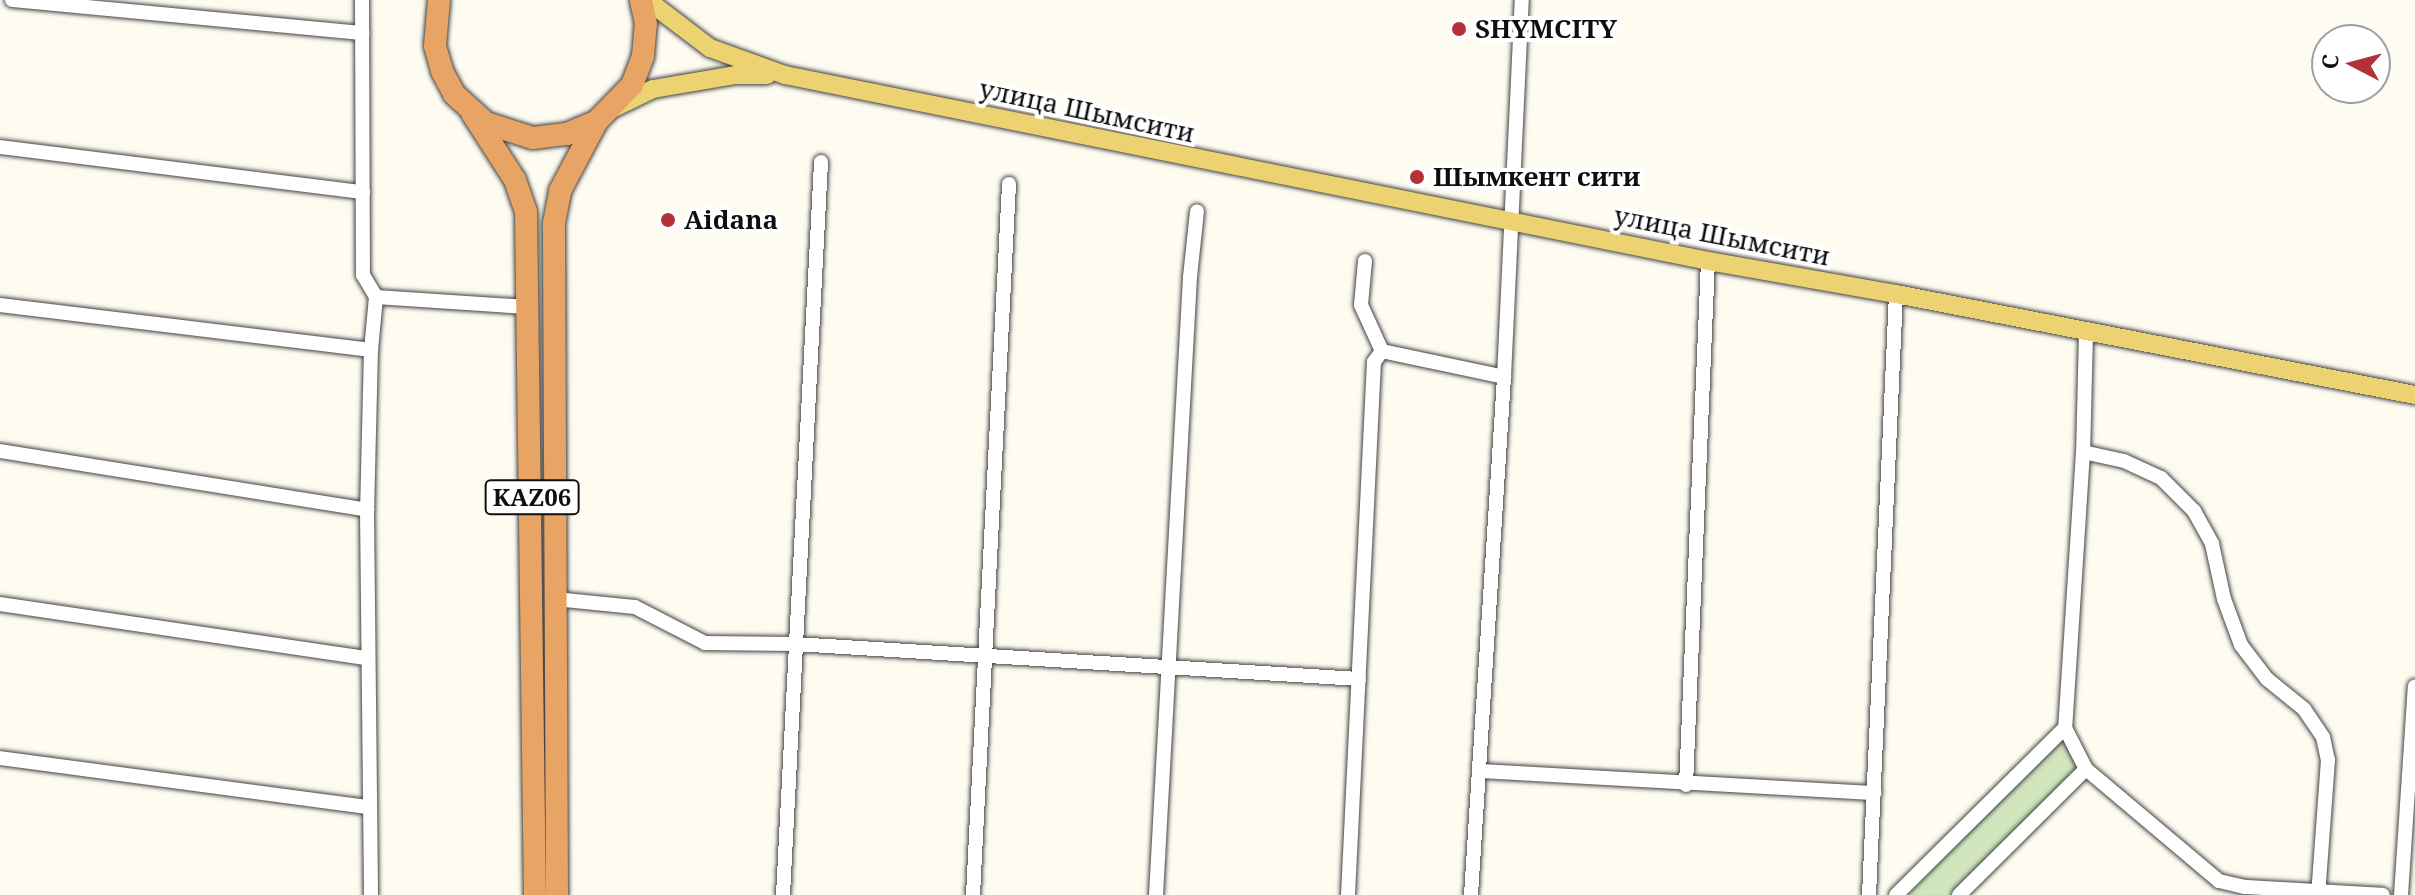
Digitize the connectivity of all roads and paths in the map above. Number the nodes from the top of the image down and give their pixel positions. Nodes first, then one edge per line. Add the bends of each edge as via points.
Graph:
1 (12, 0) edge
2 (362, 0) edge
3 (439, 0) edge
4 (641, 0) edge
5 (647, 0) edge
6 (1522, 0) edge
7 (362, 33) junction
8 (785, 75) junction
9 (472, 113) junction
10 (605, 115) junction
11 (0, 147) edge
12 (821, 162) dead end
13 (1009, 184) dead end
14 (363, 192) junction
15 (1197, 211) dead end
16 (1512, 222) junction
17 (1365, 261) dead end
18 (1708, 261) junction
19 (1896, 294) junction
20 (376, 297) junction
21 (0, 305) edge
22 (528, 307) junction
23 (2086, 333) junction
24 (371, 350) junction
25 (1382, 351) junction
26 (1504, 377) junction
27 (2415, 395) edge
28 (0, 451) edge
29 (2083, 452) junction
30 (367, 510) junction
31 (555, 599) junction
32 (0, 604) edge
33 (795, 644) junction
34 (985, 656) junction
35 (367, 658) junction
36 (1170, 668) junction
37 (1359, 679) junction
38 (2415, 686) edge
39 (2065, 728) junction
40 (0, 758) edge
41 (2086, 769) junction
42 (1479, 771) junction
43 (1686, 785) junction
44 (1874, 793) junction
45 (368, 807) junction
46 (2318, 892) edge
47 (371, 895) edge
48 (535, 895) edge
49 (557, 895) edge
50 (783, 895) edge
51 (973, 895) edge
52 (1156, 895) edge
53 (1348, 895) edge
54 (1471, 895) edge
55 (1869, 895) edge
56 (1896, 895) edge
57 (1959, 895) edge
58 (2383, 895) edge
59 (2401, 895) edge

1 - 7 street
2 - 7 street
3 - 9 highway, KАZ06 via 434,33 438,59 447,83
4 - 10 highway, KАZ06 via 646,24 643,56 632,85
5 - 8 main road, улица Шымсити via 710,48
6 - 16 street
7 - 14 street
8 - 10 main road, улица Шымсити via 736,75 653,89
8 - 16 main road, улица Шымсити
9 - 10 highway, KАZ06 via 501,130 533,138 567,134
9 - 22 highway, KАZ06 via 523,195
10 - 31 highway, KАZ06 via 574,159 555,207
11 - 14 street
12 - 33 street
13 - 34 street
14 - 20 street via 363,275
15 - 36 street
16 - 18 main road, улица Шымсити
16 - 26 street
17 - 25 street via 1361,305
18 - 19 main road, улица Шымсити
18 - 43 street
19 - 23 main road, улица Шымсити
19 - 44 street
20 - 22 street
20 - 24 street
21 - 24 street
22 - 48 highway, KАZ06
23 - 27 main road, улица Шымсити
23 - 29 street
24 - 30 street
25 - 26 street
25 - 37 street via 1374,362
26 - 42 street
28 - 30 street
29 - 39 street
29 - 46 street via 2124,461 2161,478 2194,511 2212,544 2241,645 2267,679 2304,709 2323,737 2328,760
30 - 35 street
31 - 33 street via 635,607 705,643
31 - 49 highway, KАZ06
32 - 35 street
33 - 34 street
33 - 50 street
34 - 36 street
34 - 51 street
35 - 45 street
36 - 37 street
36 - 52 street
37 - 53 street
38 - 59 street
39 - 41 street
39 - 56 street
40 - 45 street
41 - 46 street via 2219,881
41 - 57 street
42 - 43 street
42 - 54 street
43 - 44 street
44 - 55 street
45 - 47 street
46 - 58 street

